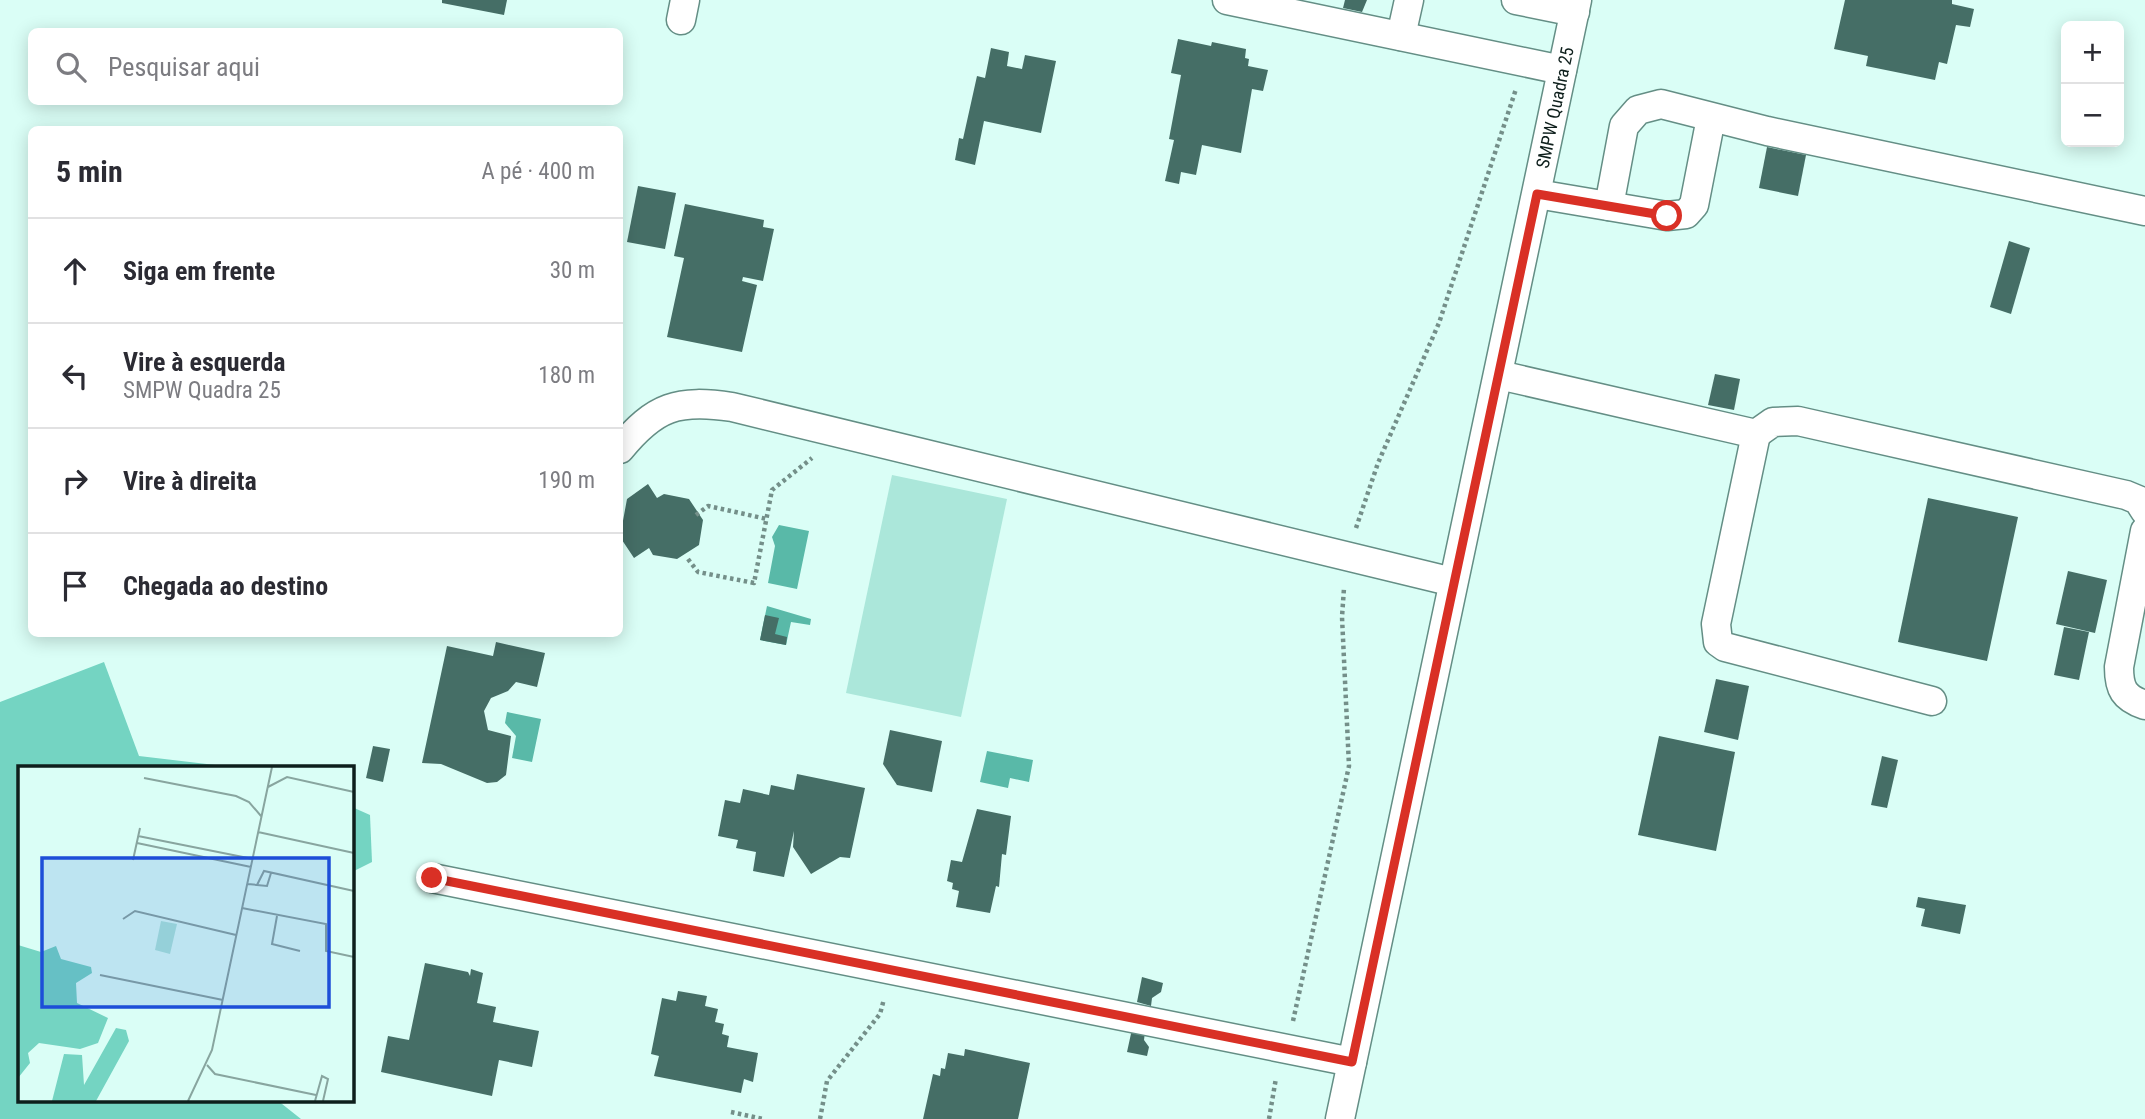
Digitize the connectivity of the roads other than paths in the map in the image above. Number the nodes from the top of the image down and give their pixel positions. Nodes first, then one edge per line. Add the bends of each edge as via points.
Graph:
1 (1227, 0) edge
2 (1409, 0) edge
3 (1516, 0) edge
4 (1576, 6) edge
5 (1401, 36) junction
6 (1562, 70) junction
7 (1711, 118) junction
8 (1537, 194) junction
9 (1609, 206) junction
10 (2145, 211) edge
11 (1499, 375) junction
12 (1756, 433) junction
13 (623, 445) edge
14 (2145, 511) edge
15 (2145, 531) edge
16 (1453, 582) junction
17 (1932, 701) dead end
18 (2145, 705) edge
19 (432, 878) dead end
20 (1352, 1062) junction
21 (1340, 1119) edge

1 - 5 street
2 - 5 street
3 - 4 street
4 - 6 street, SMPW Quadra 25
5 - 6 street
6 - 8 street, SMPW Quadra 25
7 - 9 street via 1691,210 1678,216
7 - 9 street via 1661,104 1638,110 1624,126
7 - 10 street
8 - 9 street
8 - 11 street, SMPW Quadra 25
11 - 12 street
11 - 16 street, SMPW Quadra 25
12 - 14 street via 1773,422 1798,421 2126,495 2138,500
12 - 17 street via 1716,624 1718,642
13 - 16 street via 662,410 698,402 732,407
15 - 18 street via 2119,667 2120,688
16 - 20 street, SMPW Quadra 25
19 - 20 street
20 - 21 street, SMPW Quadra 25

